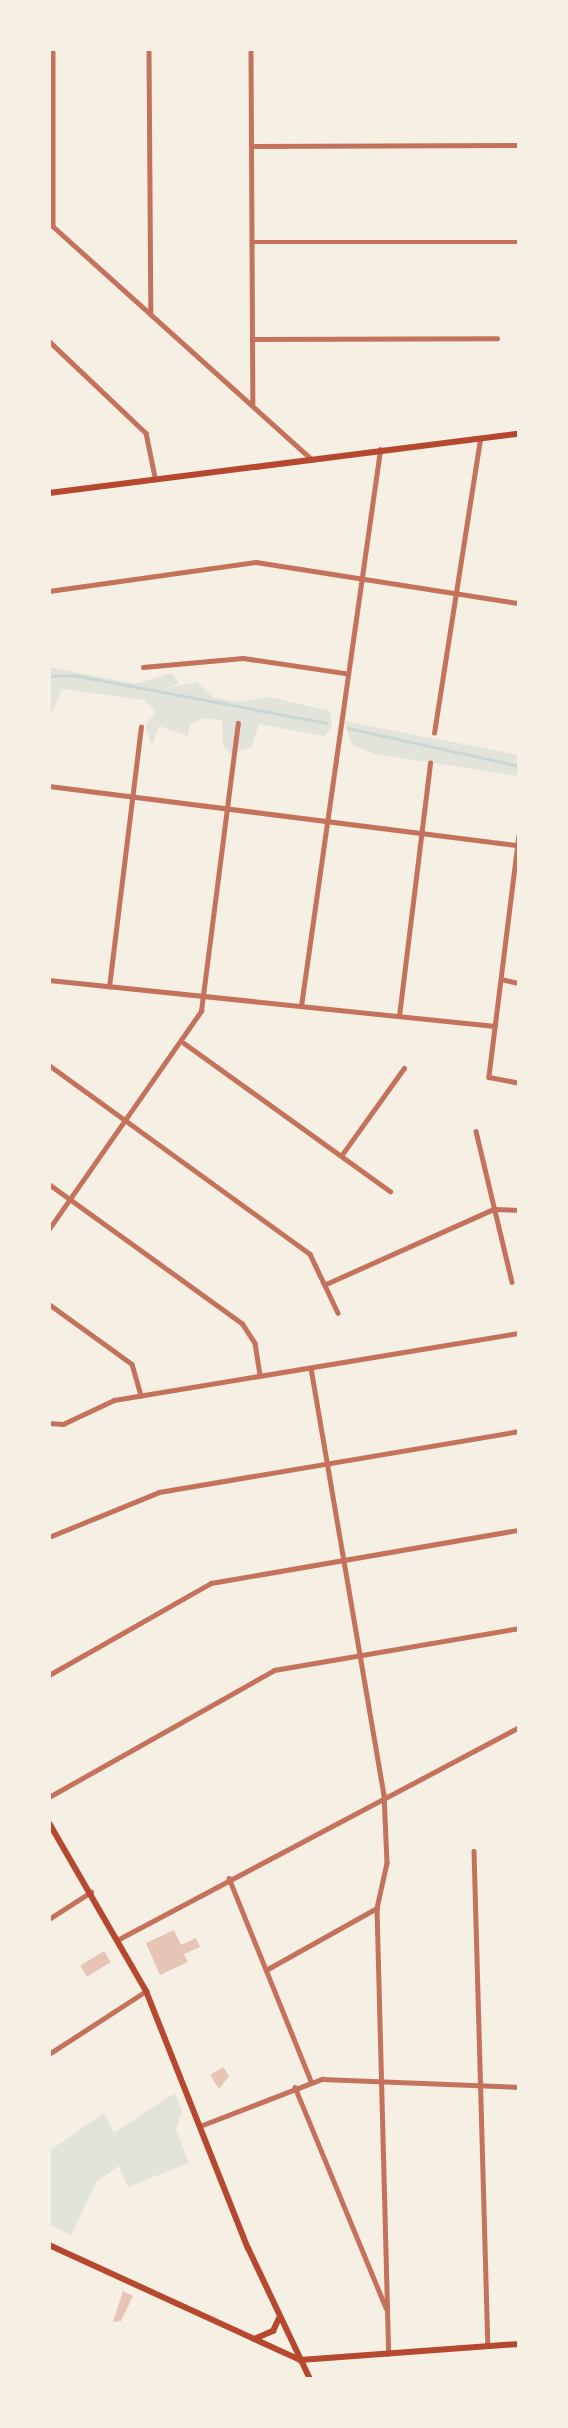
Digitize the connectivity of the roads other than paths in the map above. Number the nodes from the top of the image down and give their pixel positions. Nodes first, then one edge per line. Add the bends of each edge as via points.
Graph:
1 (53, 49) edge
2 (149, 49) edge
3 (251, 49) edge
4 (519, 145) edge
5 (251, 146) junction
6 (51, 224) edge
7 (252, 242) junction
8 (519, 242) edge
9 (151, 311) junction
10 (497, 338) dead end
11 (252, 339) junction
12 (49, 342) edge
13 (253, 404) junction
14 (519, 434) edge
15 (480, 439) junction
16 (380, 450) junction
17 (310, 458) junction
18 (155, 477) junction
19 (49, 493) edge
20 (360, 578) junction
21 (49, 591) edge
22 (456, 593) junction
23 (519, 603) edge
24 (142, 667) dead end
25 (345, 673) junction
26 (238, 723) dead end
27 (141, 727) dead end
28 (434, 733) dead end
29 (430, 763) dead end
30 (49, 786) edge
31 (132, 797) junction
32 (229, 809) junction
33 (325, 821) junction
34 (421, 833) junction
35 (519, 835) edge
36 (518, 845) edge
37 (501, 979) junction
38 (49, 981) edge
39 (519, 982) edge
40 (109, 987) junction
41 (205, 996) junction
42 (302, 1006) junction
43 (398, 1016) junction
44 (495, 1026) junction
45 (184, 1043) junction
46 (49, 1065) edge
47 (404, 1068) dead end
48 (519, 1083) edge
49 (127, 1121) junction
50 (476, 1131) dead end
51 (341, 1156) junction
52 (49, 1184) edge
53 (390, 1191) dead end
54 (70, 1200) junction
55 (494, 1209) junction
56 (519, 1210) edge
57 (49, 1229) edge
58 (512, 1282) dead end
59 (326, 1284) junction
60 (49, 1304) edge
61 (338, 1313) dead end
62 (519, 1333) edge
63 (311, 1368) junction
64 (260, 1376) junction
65 (141, 1396) junction
66 (49, 1423) edge
67 (519, 1431) edge
68 (327, 1463) junction
69 (519, 1530) edge
70 (49, 1537) edge
71 (343, 1559) junction
72 (519, 1628) edge
73 (360, 1655) junction
74 (49, 1675) edge
75 (519, 1727) edge
76 (384, 1794) junction
77 (49, 1797) edge
78 (49, 1823) edge
79 (474, 1851) dead end
80 (229, 1878) junction
81 (91, 1891) junction
82 (377, 1908) junction
83 (49, 1919) edge
84 (119, 1939) junction
85 (266, 1970) junction
86 (146, 1991) junction
87 (49, 2054) edge
88 (311, 2081) junction
89 (382, 2081) junction
90 (481, 2084) junction
91 (295, 2087) junction
92 (519, 2087) edge
93 (200, 2126) junction
94 (49, 2245) edge
95 (387, 2312) junction
96 (279, 2316) junction
97 (254, 2339) junction
98 (519, 2344) edge
99 (488, 2348) junction
100 (388, 2355) junction
101 (300, 2360) junction
102 (310, 2379) edge

1 - 6 street
2 - 9 street
3 - 5 street
4 - 5 street
5 - 7 street
6 - 9 street
7 - 8 street
7 - 11 street
9 - 13 street
10 - 11 street
11 - 13 street
12 - 18 street via 140,425
13 - 17 street
14 - 15 main road
15 - 16 main road
15 - 22 street
16 - 17 main road
16 - 20 street
17 - 18 main road
18 - 19 main road
20 - 21 street via 256,562
20 - 22 street
20 - 25 street
22 - 23 street
22 - 28 street
24 - 25 street via 243,658
25 - 33 street
26 - 32 street
27 - 31 street
29 - 34 street
30 - 31 street
31 - 32 street
31 - 40 street
32 - 33 street
32 - 41 street
33 - 34 street
33 - 42 street
34 - 36 street
34 - 43 street
35 - 36 street
36 - 37 street
37 - 39 street
37 - 44 street
38 - 40 street
40 - 41 street
41 - 42 street
41 - 45 street
42 - 43 street
43 - 44 street
44 - 48 street via 489,1077
45 - 49 street
45 - 51 street
46 - 49 street
47 - 51 street
49 - 54 street
49 - 59 street via 310,1254
50 - 55 street
51 - 53 street
52 - 54 street
54 - 57 street
54 - 64 street via 242,1323 255,1343
55 - 56 street
55 - 58 street
55 - 59 street
59 - 61 street
60 - 65 street via 131,1364
62 - 63 street
63 - 64 street
63 - 68 street
64 - 65 street
65 - 66 street via 95,1405 55,1425
67 - 68 street
68 - 70 street via 159,1492
68 - 71 street
69 - 71 street
71 - 73 street
71 - 74 street via 211,1583
72 - 73 street
73 - 76 street
73 - 77 street via 274,1671
75 - 76 street
76 - 80 street
76 - 82 street via 387,1863
78 - 81 main road
79 - 90 street
80 - 84 street
80 - 85 street
81 - 83 street
81 - 84 main road
82 - 85 street
82 - 89 street
84 - 86 main road
85 - 88 street
86 - 87 street
86 - 93 main road
88 - 89 street
88 - 91 street
89 - 90 street
89 - 95 street
90 - 92 street
90 - 99 street
91 - 93 street
91 - 95 street
93 - 96 main road
94 - 97 main road
95 - 100 street
96 - 97 main road via 273,2331
96 - 101 main road
97 - 101 main road
98 - 99 main road
99 - 100 main road
100 - 101 main road
101 - 102 main road

